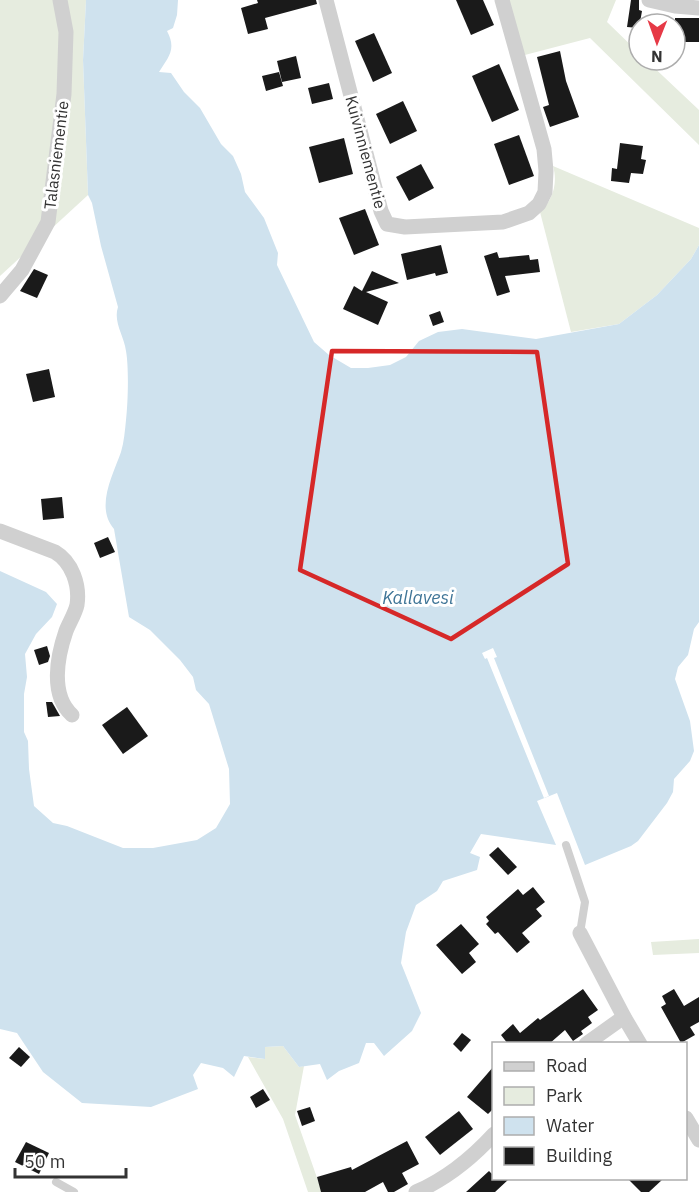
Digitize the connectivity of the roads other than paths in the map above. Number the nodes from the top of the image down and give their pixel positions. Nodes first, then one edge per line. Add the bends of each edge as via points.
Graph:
1 (60, 0) edge
2 (326, 0) edge
3 (502, 0) edge
4 (649, 0) edge
5 (699, 8) edge
6 (0, 296) edge
7 (0, 531) edge
8 (72, 715) dead end
9 (566, 845) dead end
10 (580, 933) joint
11 (624, 1017) junction
12 (589, 1042) edge
13 (639, 1042) edge
14 (687, 1120) edge
15 (492, 1136) edge
16 (699, 1140) edge
17 (56, 1182) dead end
18 (74, 1192) edge
19 (416, 1192) edge

1 - 6 street, Talasniementie via 66,32 64,94 48,222 22,270
2 - 3 street, Kuivinniementie via 381,211 387,224 405,227 503,222 529,213 545,192 544,148
4 - 5 street
7 - 8 street via 55,552 70,567 77,585 76,605 58,657 57,682 63,706
9 - 10 lane via 585,902
10 - 11 street
11 - 12 street
11 - 13 street
14 - 16 street
15 - 19 street via 469,1160
17 - 18 lane

